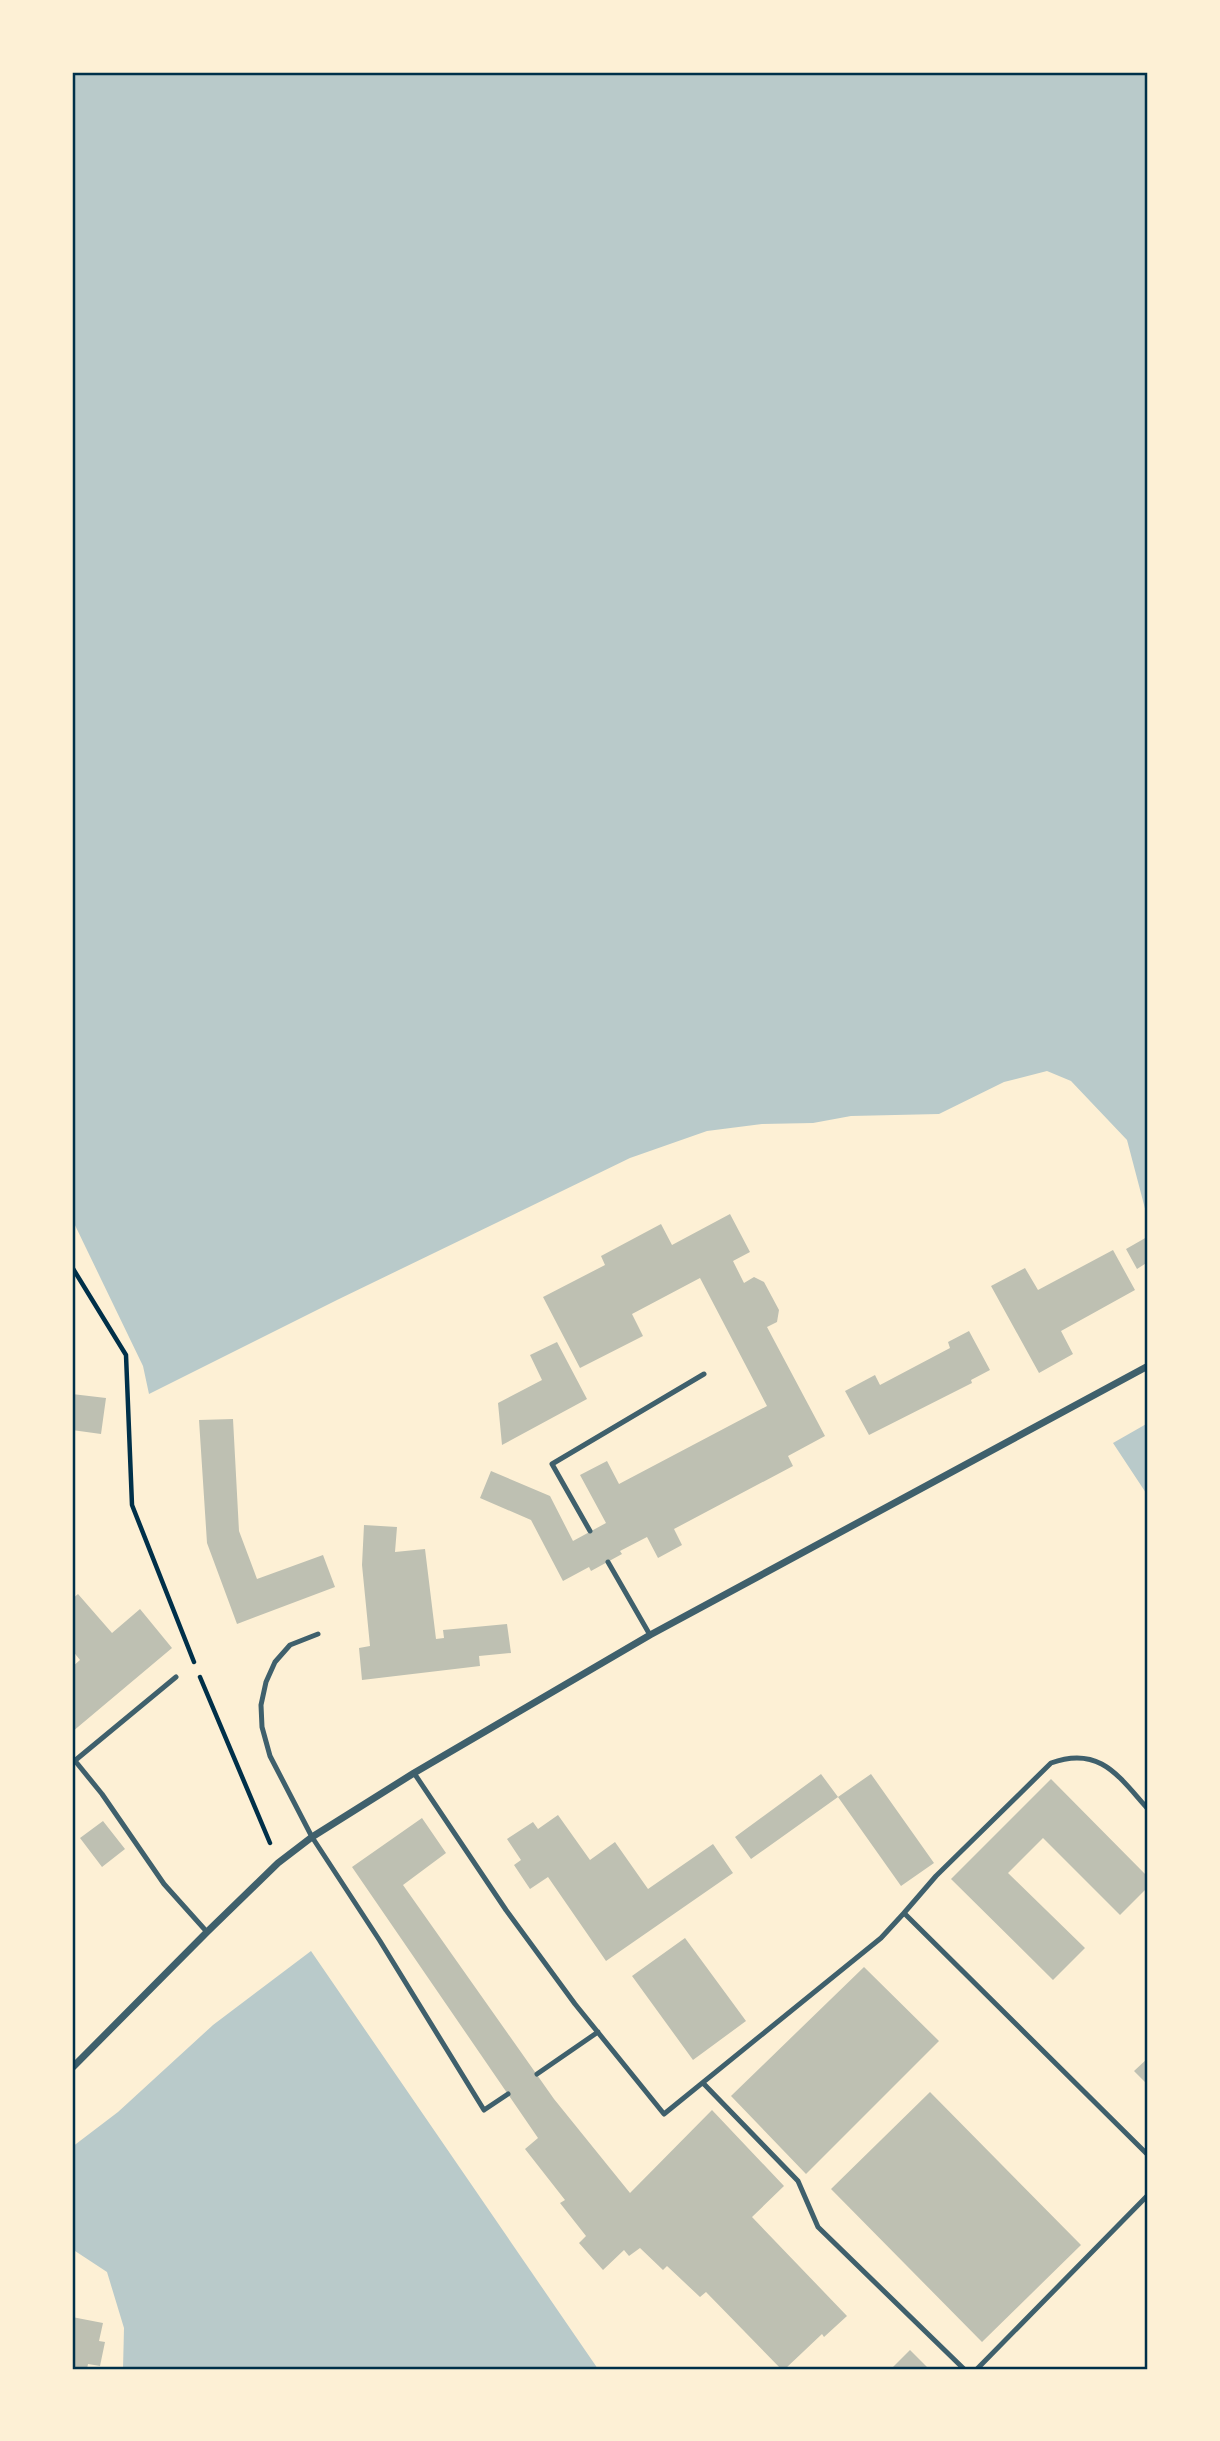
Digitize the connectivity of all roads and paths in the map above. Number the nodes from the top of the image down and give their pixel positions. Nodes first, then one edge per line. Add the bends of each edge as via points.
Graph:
1 (72, 1267) edge
2 (1148, 1366) edge
3 (704, 1374) dead end
4 (590, 1531) dead end
5 (608, 1562) dead end
6 (318, 1634) dead end
7 (650, 1635) junction
8 (176, 1677) dead end
9 (74, 1763) edge
10 (414, 1773) junction
11 (1148, 1809) edge
12 (312, 1837) junction
13 (278, 1863) junction
14 (904, 1913) junction
15 (207, 1932) junction
16 (598, 2032) junction
17 (72, 2068) edge
18 (537, 2074) dead end
19 (703, 2083) junction
20 (508, 2094) dead end
21 (1148, 2155) edge
22 (1148, 2195) edge
23 (964, 2369) edge
24 (977, 2369) edge

1 - 13 path via 126,1355 132,1505
2 - 7 street
3 - 4 lane via 552,1464
5 - 7 lane
6 - 12 lane via 290,1645 275,1662 261,1705 270,1756
7 - 10 street
8 - 9 lane
9 - 15 lane via 102,1794 164,1884
10 - 12 street
10 - 16 lane via 506,1910
11 - 14 lane via 1114,1772 1089,1758 1070,1756 1051,1763
12 - 13 street
12 - 20 lane via 484,2110
13 - 15 street
14 - 19 lane via 881,1938
14 - 21 lane
15 - 17 street
16 - 18 lane
16 - 19 lane via 664,2114
19 - 23 lane via 798,2181 818,2227
22 - 24 lane

